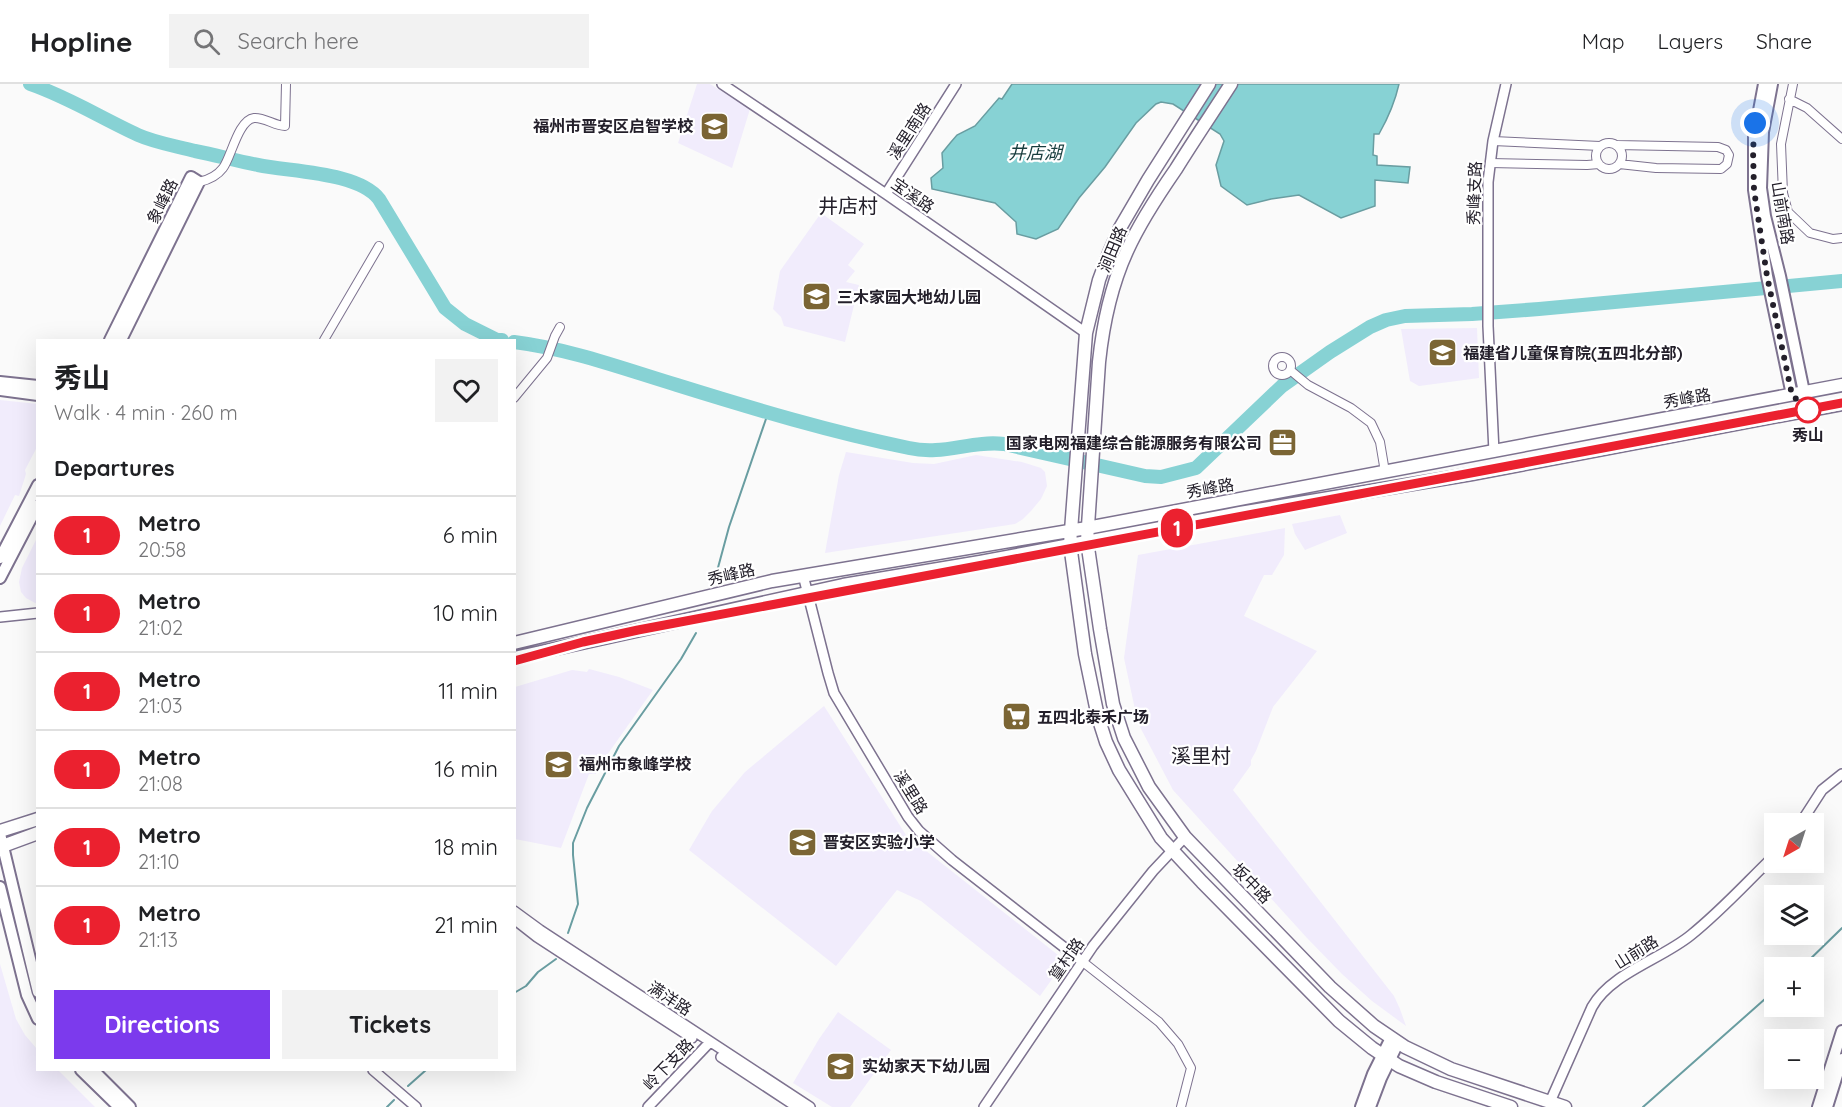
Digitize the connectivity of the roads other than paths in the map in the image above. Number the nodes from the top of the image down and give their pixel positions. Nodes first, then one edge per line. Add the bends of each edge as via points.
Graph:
1 (286, 84) edge
2 (722, 84) edge
3 (956, 84) edge
4 (1209, 84) edge
5 (1231, 84) edge
6 (1506, 84) edge
7 (1764, 84) edge
8 (1772, 84) edge
9 (1793, 84) edge
10 (1790, 99) junction
11 (1842, 139) edge
12 (1493, 141) junction
13 (1617, 145) junction
14 (1600, 146) junction
15 (1490, 163) junction
16 (1599, 164) junction
17 (1619, 164) junction
18 (199, 182) junction
19 (886, 194) junction
20 (1842, 238) edge
21 (379, 246) dead end
22 (560, 327) dead end
23 (1086, 333) junction
24 (110, 339) edge
25 (121, 339) edge
26 (325, 339) edge
27 (1290, 370) dead end
28 (0, 382) edge
29 (1842, 385) edge
30 (36, 386) edge
31 (0, 390) edge
32 (1798, 394) junction
33 (36, 395) edge
34 (516, 395) edge
35 (1842, 404) edge
36 (1494, 452) junction
37 (1386, 472) junction
38 (36, 489) edge
39 (36, 509) edge
40 (1087, 528) junction
41 (1070, 531) junction
42 (1087, 542) junction
43 (1070, 544) junction
44 (0, 558) edge
45 (803, 575) junction
46 (0, 578) edge
47 (807, 593) junction
48 (36, 613) edge
49 (0, 617) edge
50 (516, 643) edge
51 (516, 658) edge
52 (1842, 774) edge
53 (1807, 813) edge
54 (36, 820) edge
55 (36, 834) edge
56 (1185, 837) junction
57 (1, 839) edge
58 (1171, 850) junction
59 (1764, 866) edge
60 (0, 887) edge
61 (516, 912) edge
62 (516, 921) edge
63 (1083, 962) junction
64 (36, 984) edge
65 (36, 1015) edge
66 (1842, 1031) edge
67 (1395, 1041) junction
68 (708, 1044) junction
69 (1386, 1058) junction
70 (1842, 1059) edge
71 (82, 1071) edge
72 (94, 1071) edge
73 (375, 1071) edge
74 (1550, 1102) junction
75 (119, 1107) edge
76 (130, 1107) edge
77 (416, 1107) edge
78 (648, 1107) edge
79 (797, 1107) edge
80 (810, 1107) edge
81 (984, 1107) edge
82 (1181, 1107) edge
83 (1361, 1107) edge
84 (1370, 1107) edge
85 (1510, 1107) edge
86 (1565, 1107) edge
87 (1818, 1107) edge
88 (1827, 1107) edge

1 - 18 street via 285,126 256,118 249,120 225,166
2 - 19 street, 宝溪路
3 - 19 street, 溪里南路
4 - 23 main road, 涧田路 via 1117,234 1099,280
5 - 40 main road, 涧田路 via 1147,212 1122,262 1107,308
6 - 12 street, 秀峰支路
7 - 32 main road, 山前南路 via 1754,130 1756,208 1767,276
8 - 32 main road, 山前南路 via 1763,132 1761,188 1785,301
9 - 10 street
10 - 11 street via 1807,108
10 - 20 street via 1781,144 1783,193 1788,212 1810,233
12 - 14 street
12 - 15 street, 秀峰支路
13 - 14 street via 1610,142
13 - 17 street via 1622,156
13 - 17 street via 1718,147 1729,155 1728,164 1721,169
14 - 16 street via 1595,156
15 - 16 street
15 - 36 street, 秀峰支路 via 1487,304
16 - 17 street via 1608,169
18 - 24 main road, 象峰路 via 191,177
18 - 25 main road, 象峰路
19 - 23 street, 宝溪路
21 - 26 street
22 - 34 street via 548,354
23 - 41 main road, 涧田路
27 - 37 street via 1371,423 1380,442
28 - 30 main road
29 - 32 main road, 秀峰路
31 - 33 main road
32 - 36 main road, 秀峰路
35 - 42 main road, 秀峰路
36 - 37 main road, 秀峰路
37 - 40 main road, 秀峰路
38 - 44 main road
39 - 46 main road
40 - 41 main road, 秀峰路
40 - 42 main road
41 - 43 main road
41 - 45 main road, 秀峰路
42 - 43 main road, 秀峰路
42 - 56 main road, 坂中路 via 1117,717 1142,775
43 - 47 main road, 秀峰路
43 - 58 main road via 1084,654 1106,742 1152,825
45 - 47 street, 溪里路
45 - 50 main road, 秀峰路
47 - 51 main road, 秀峰路
47 - 63 street, 溪里路 via 834,693 913,824 952,860
48 - 49 street
52 - 53 street via 1822,790
54 - 57 main road
55 - 57 main road
56 - 58 street, 篁村路
56 - 67 main road, 坂中路 via 1330,987
57 - 64 main road
58 - 63 street, 篁村路
58 - 69 main road via 1332,1014
59 - 74 street, 山前路 via 1692,935 1622,978 1598,999
60 - 65 main road via 27,995
61 - 68 street, 满洋路
62 - 68 street, 满洋路
63 - 81 street, 篁村路
63 - 82 street via 1159,1022 1178,1044 1191,1068
66 - 87 main road
67 - 69 main road
67 - 74 main road, 坂中路 via 1451,1069
68 - 78 street, 岭下支路
68 - 79 street, 满洋路
68 - 80 street, 满洋路
69 - 83 main road
69 - 84 main road
69 - 85 main road via 1436,1082
70 - 88 main road
71 - 75 main road
72 - 76 main road
73 - 77 street
74 - 86 main road, 坂中路

